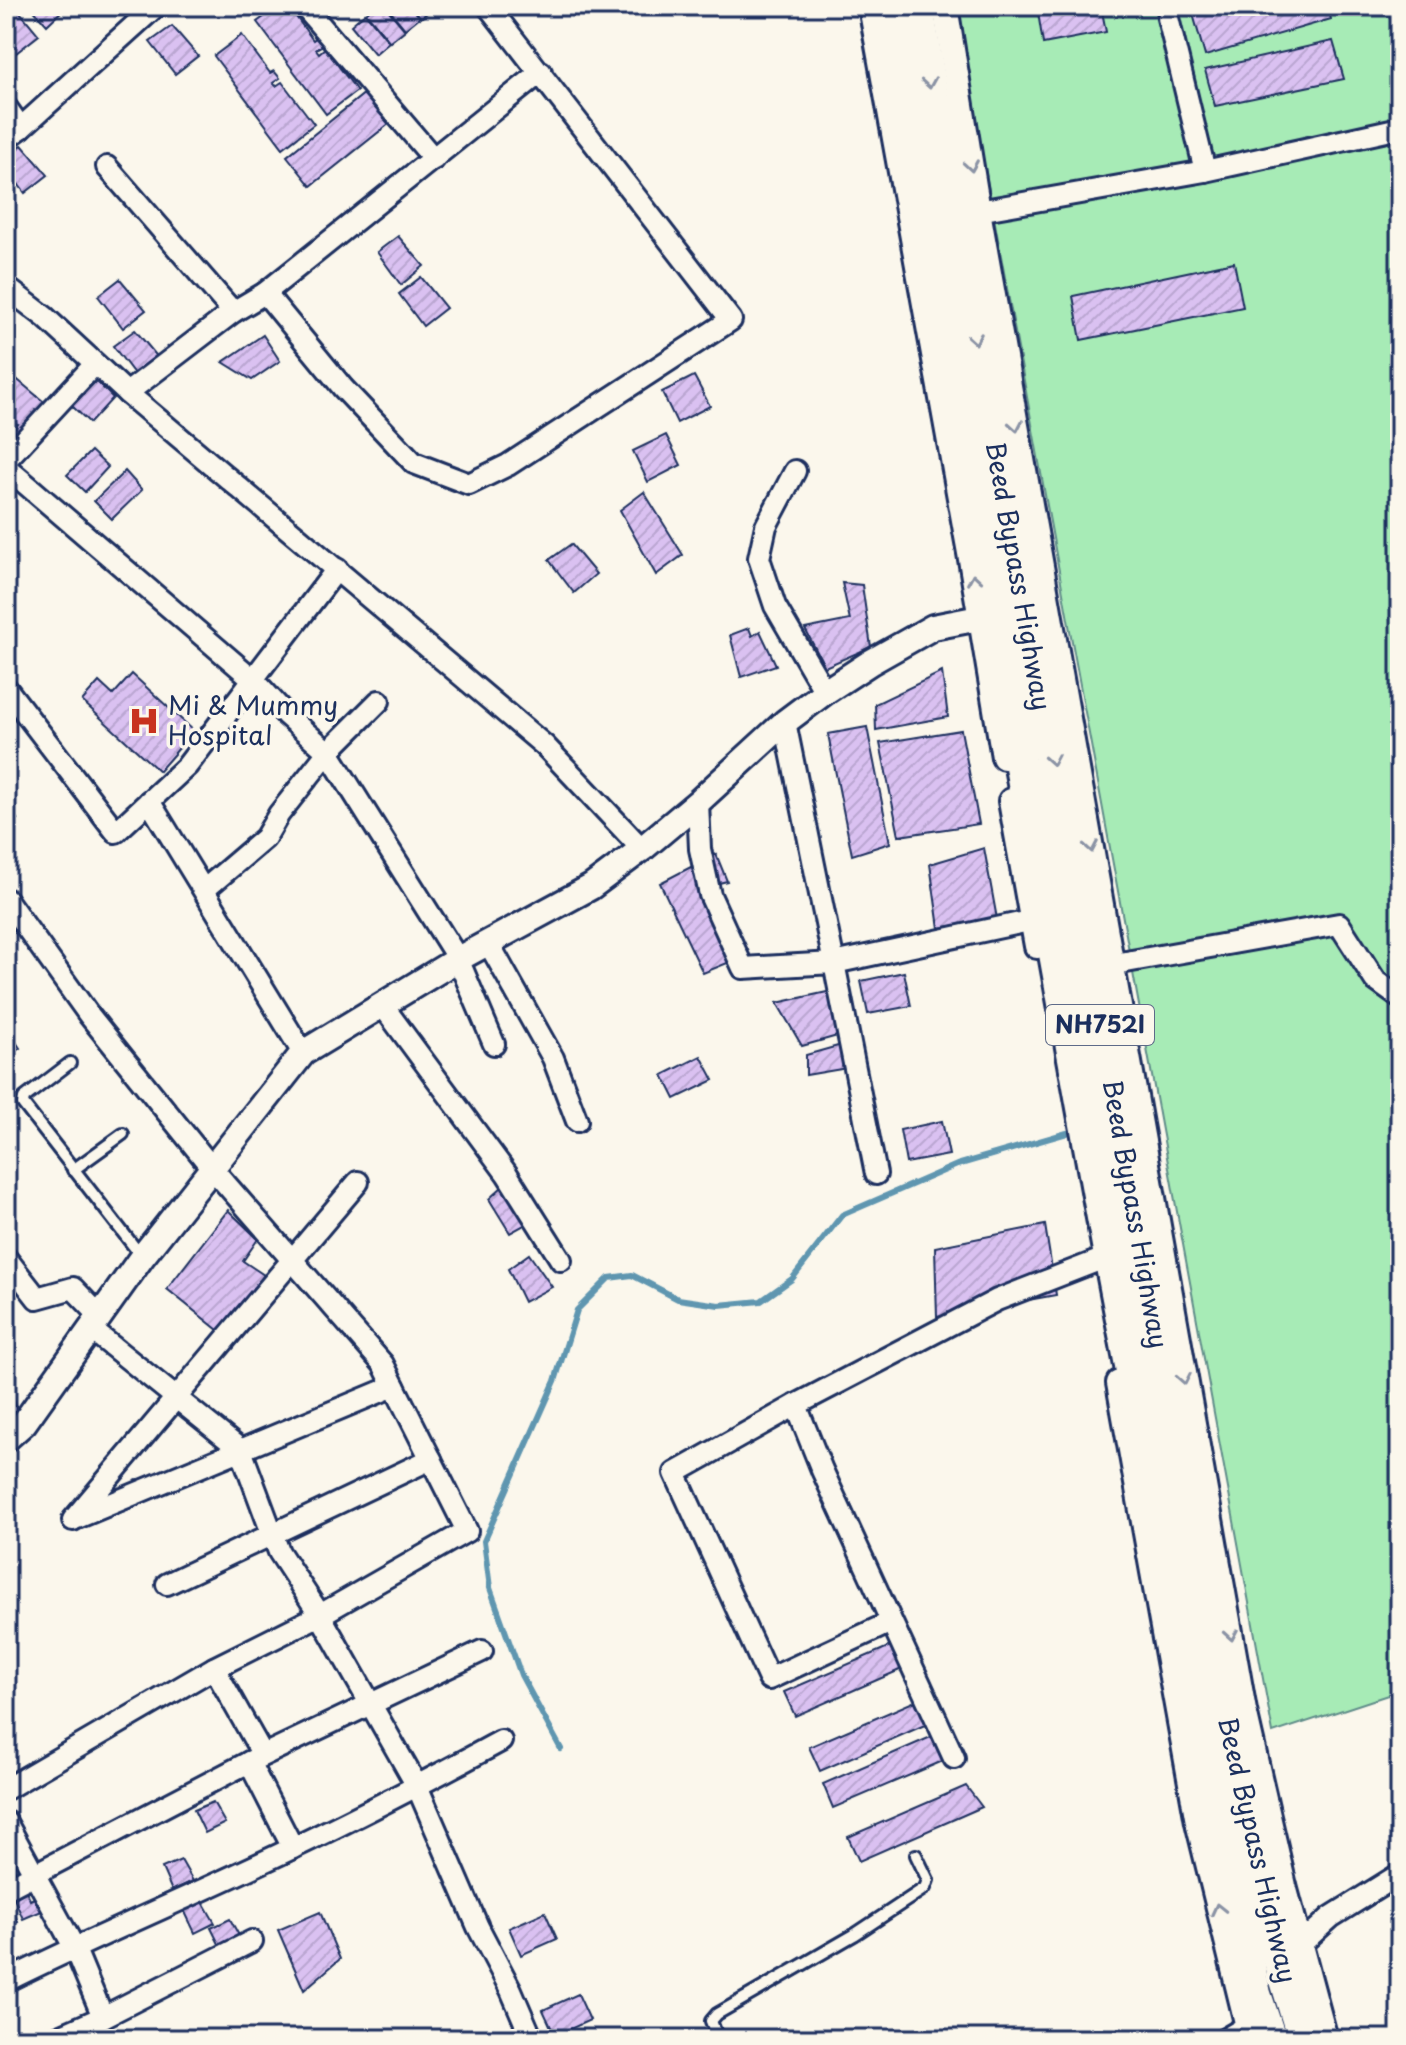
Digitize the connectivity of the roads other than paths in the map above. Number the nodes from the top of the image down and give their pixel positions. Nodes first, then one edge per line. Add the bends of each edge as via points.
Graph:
1 (156, 6) edge
2 (304, 6) edge
3 (488, 6) edge
4 (871, 6) edge
5 (889, 6) edge
6 (917, 6) edge
7 (945, 6) edge
8 (1168, 18) dead end
9 (541, 72) junction
10 (6, 107) edge
11 (1400, 128) edge
12 (13, 133) edge
13 (434, 159) junction
14 (107, 167) dead end
15 (1205, 171) junction
16 (978, 211) junction
17 (6, 287) edge
18 (265, 293) junction
19 (233, 312) junction
20 (95, 364) junction
21 (127, 393) junction
22 (6, 460) edge
23 (6, 467) edge
24 (795, 471) dead end
25 (337, 569) junction
26 (1013, 611) junction
27 (254, 680) junction
28 (6, 688) edge
29 (825, 692) junction
30 (379, 701) dead end
31 (785, 722) junction
32 (328, 752) junction
33 (149, 801) junction
34 (698, 802) junction
35 (642, 849) junction
36 (204, 890) junction
37 (6, 899) edge
38 (1040, 919) junction
39 (489, 944) junction
40 (458, 959) junction
41 (834, 963) junction
42 (1100, 966) junction
43 (1400, 998) edge
44 (383, 1006) junction
45 (494, 1044) dead end
46 (303, 1053) junction
47 (70, 1063) dead end
48 (577, 1121) dead end
49 (123, 1134) dead end
50 (211, 1167) junction
51 (73, 1170) junction
52 (876, 1174) dead end
53 (358, 1182) dead end
54 (142, 1257) junction
55 (6, 1258) edge
56 (1103, 1259) junction
57 (561, 1260) dead end
58 (292, 1261) junction
59 (96, 1324) junction
60 (394, 1386) junction
61 (176, 1400) junction
62 (796, 1405) junction
63 (6, 1439) edge
64 (241, 1450) junction
65 (431, 1459) junction
66 (1169, 1480) junction
67 (273, 1534) junction
68 (167, 1584) dead end
69 (320, 1615) junction
70 (891, 1622) junction
71 (482, 1651) dead end
72 (214, 1668) junction
73 (371, 1705) junction
74 (501, 1741) dead end
75 (256, 1758) junction
76 (954, 1758) dead end
77 (417, 1786) junction
78 (6, 1789) edge
79 (6, 1822) edge
80 (293, 1848) junction
81 (916, 1855) dead end
82 (1400, 1874) edge
83 (37, 1875) junction
84 (6, 1889) edge
85 (252, 1941) dead end
86 (1300, 1945) junction
87 (74, 1947) junction
88 (6, 1981) edge
89 (103, 2017) junction
90 (1256, 2035) edge
91 (53, 2039) edge
92 (532, 2039) edge
93 (718, 2039) edge
94 (1225, 2039) edge
95 (1304, 2039) edge
96 (1325, 2039) edge

1 - 12 street
2 - 13 street
3 - 9 street
26 -> 4 street
5 - 26 highway, Beed Bypass Highway / NH752I
6 -> 26 highway, Beed Bypass Highway / NH752I
7 -> 16 street
8 - 15 street
9 - 13 street
9 - 18 street via 731,320 508,465 469,484 414,463
10 - 12 street
11 - 15 street
13 - 18 street
14 - 19 street
15 - 16 street
16 -> 26 street
17 - 20 street
18 - 19 street
19 - 21 street
20 - 21 street
20 - 22 street
21 - 25 street
23 - 27 street
24 - 29 street via 766,526 759,558 775,606
25 - 27 street
25 - 35 street via 545,746
26 - 29 street via 933,627
26 - 38 highway, Beed Bypass Highway / NH752I via 1020,761
26 -> 42 highway, Beed Bypass Highway / NH752I
27 - 32 street
27 - 33 street via 187,766
28 - 33 street via 116,832
29 - 31 street
30 - 32 street
31 - 34 street
31 - 41 street
32 - 36 street via 265,838
32 - 40 street
33 - 36 street
34 - 35 street
34 - 41 street via 700,849 710,895 743,968
35 - 39 street via 591,887
36 - 46 street
37 - 50 street via 89,1015
38 - 41 street
38 - 56 highway, Beed Bypass Highway / NH752I
39 - 40 street
39 - 48 street via 553,1058
40 - 44 street
40 - 45 street
41 - 52 street
42 - 43 street via 1339,924 1375,980
42 -> 66 highway, Beed Bypass Highway / NH752I via 1158,1289
44 - 46 street
44 - 57 street via 507,1174
46 - 50 street
47 - 51 lane via 23,1104
49 - 51 lane
50 - 54 street
50 - 58 street
51 - 54 lane
53 - 58 street
54 - 59 street
55 - 59 street via 37,1298 73,1288
56 - 62 street via 997,1300
56 - 66 highway, Beed Bypass Highway / NH752I
58 - 60 street via 383,1364
58 - 61 street
59 - 61 street
59 - 63 street via 24,1423
60 - 64 street
60 - 65 street
61 - 64 street
61 - 64 street via 73,1520
62 - 70 street
62 - 70 street via 675,1473 769,1679
64 - 67 street
65 - 67 street
65 - 69 street via 467,1531
66 -> 86 street via 1247,1725
90 -> 66 highway, Beed Bypass Highway / NH752I via 1255,1994
66 - 95 highway, Beed Bypass Highway / NH752I via 1278,1954
67 - 68 street
67 - 69 street
69 - 72 street
69 - 73 street
70 - 76 street
71 - 73 street
72 - 75 street
72 - 78 street
73 - 75 street
73 - 77 street
74 - 77 street
75 - 80 street
75 - 83 street
77 - 80 street
77 - 92 street
79 - 83 street
80 - 87 street
81 - 93 lane via 928,1880 925,1888 717,2014 711,2021
82 - 86 street via 1331,1917
83 - 84 street
83 - 87 street
85 - 89 street
86 - 96 street
87 - 88 street
87 - 89 street
89 - 91 street
90 - 94 street

